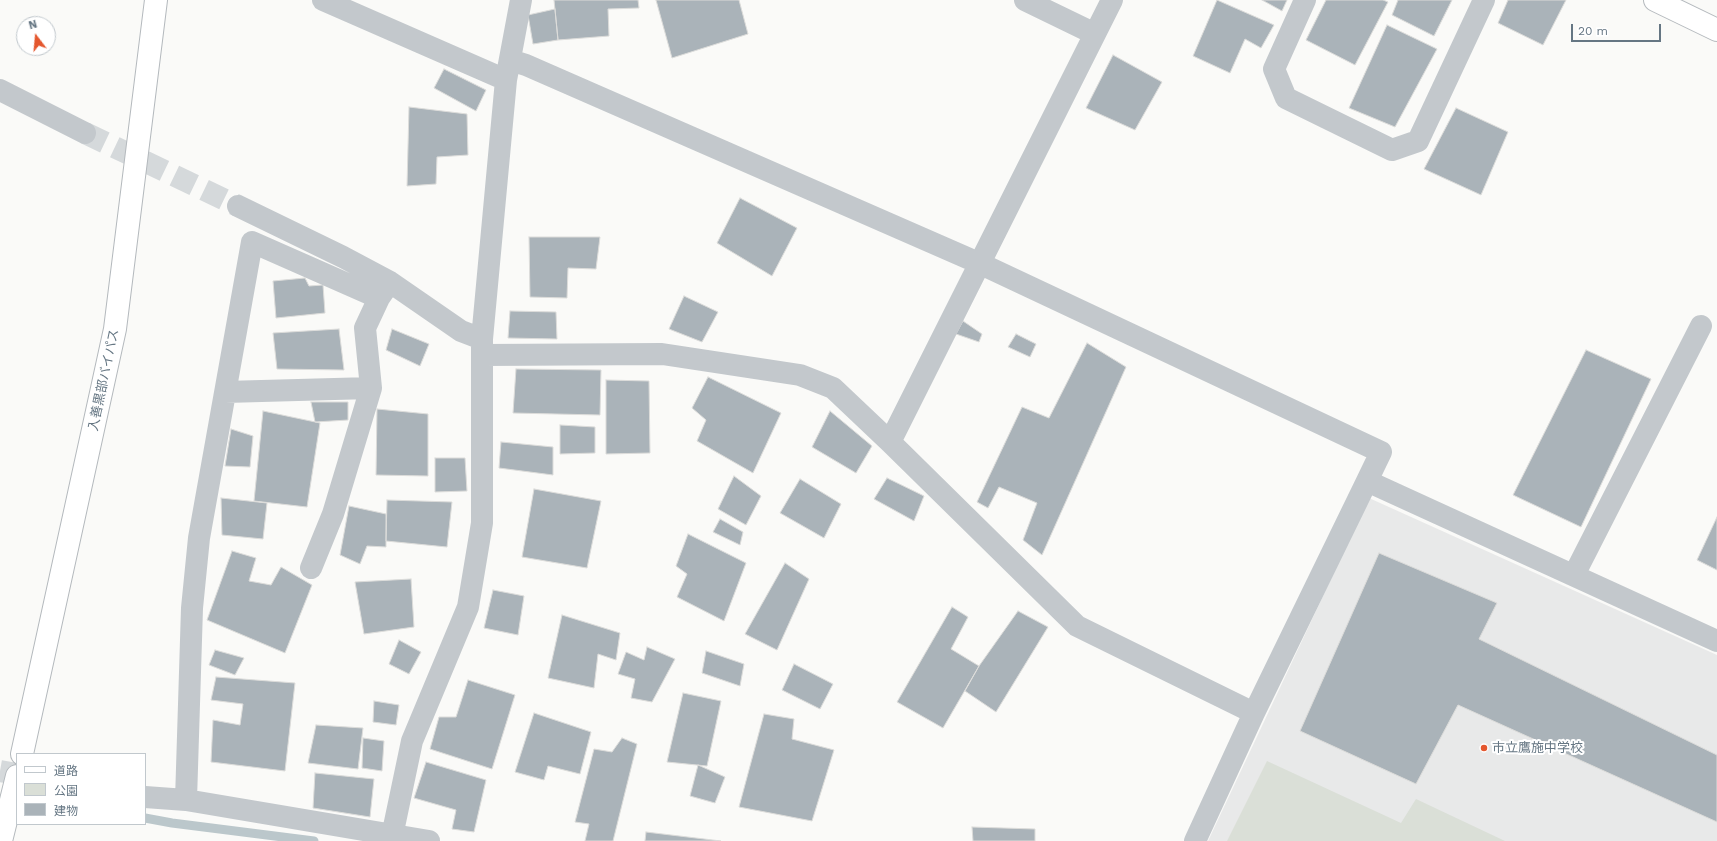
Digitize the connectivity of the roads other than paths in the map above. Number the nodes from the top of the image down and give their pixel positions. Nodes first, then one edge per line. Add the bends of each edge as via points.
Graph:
1 (156, 0) edge
2 (323, 0) edge
3 (521, 0) edge
4 (1025, 0) edge
5 (1112, 0) edge
6 (1306, 0) edge
7 (1484, 0) edge
8 (1662, 1) edge
9 (1717, 30) edge
10 (1095, 34) junction
11 (508, 70) junction
12 (0, 90) edge
13 (85, 133) tunnel mouth
14 (238, 206) tunnel mouth
15 (981, 264) junction
16 (385, 290) junction
17 (1700, 326) dead end
18 (482, 347) junction
19 (371, 388) junction
20 (224, 392) junction
21 (890, 442) junction
22 (1367, 481) junction
23 (311, 568) dead end
24 (1574, 576) junction
25 (1717, 641) edge
26 (1254, 713) junction
27 (22, 753) edge
28 (16, 780) edge
29 (146, 797) edge
30 (186, 800) junction
31 (392, 838) edge
32 (1, 841) edge
33 (429, 841) edge
34 (1195, 841) edge

1 - 27 main road, 入善黒部バイパス via 115,329
2 - 11 street
3 - 11 street
4 - 10 street
5 - 10 street
6 - 7 street via 1274,69 1286,98 1392,150 1418,141
8 - 9 main road
10 - 15 street
11 - 15 street via 534,69
11 - 18 street
12 - 13 street
14 - 16 street via 343,257
15 - 21 street
15 - 22 street via 1381,452
16 - 18 street via 461,331
16 - 19 street via 365,328
16 - 20 street via 252,242
17 - 24 street
18 - 21 street via 662,354 800,375 833,388
18 - 31 street via 482,523 468,607 412,741
19 - 20 street
19 - 23 street via 334,514
20 - 30 street via 199,538 192,608
21 - 26 street via 1077,626
22 - 24 street
22 - 26 street
24 - 25 street
26 - 34 street
28 - 32 main road
29 - 30 street
30 - 31 street
31 - 33 street

